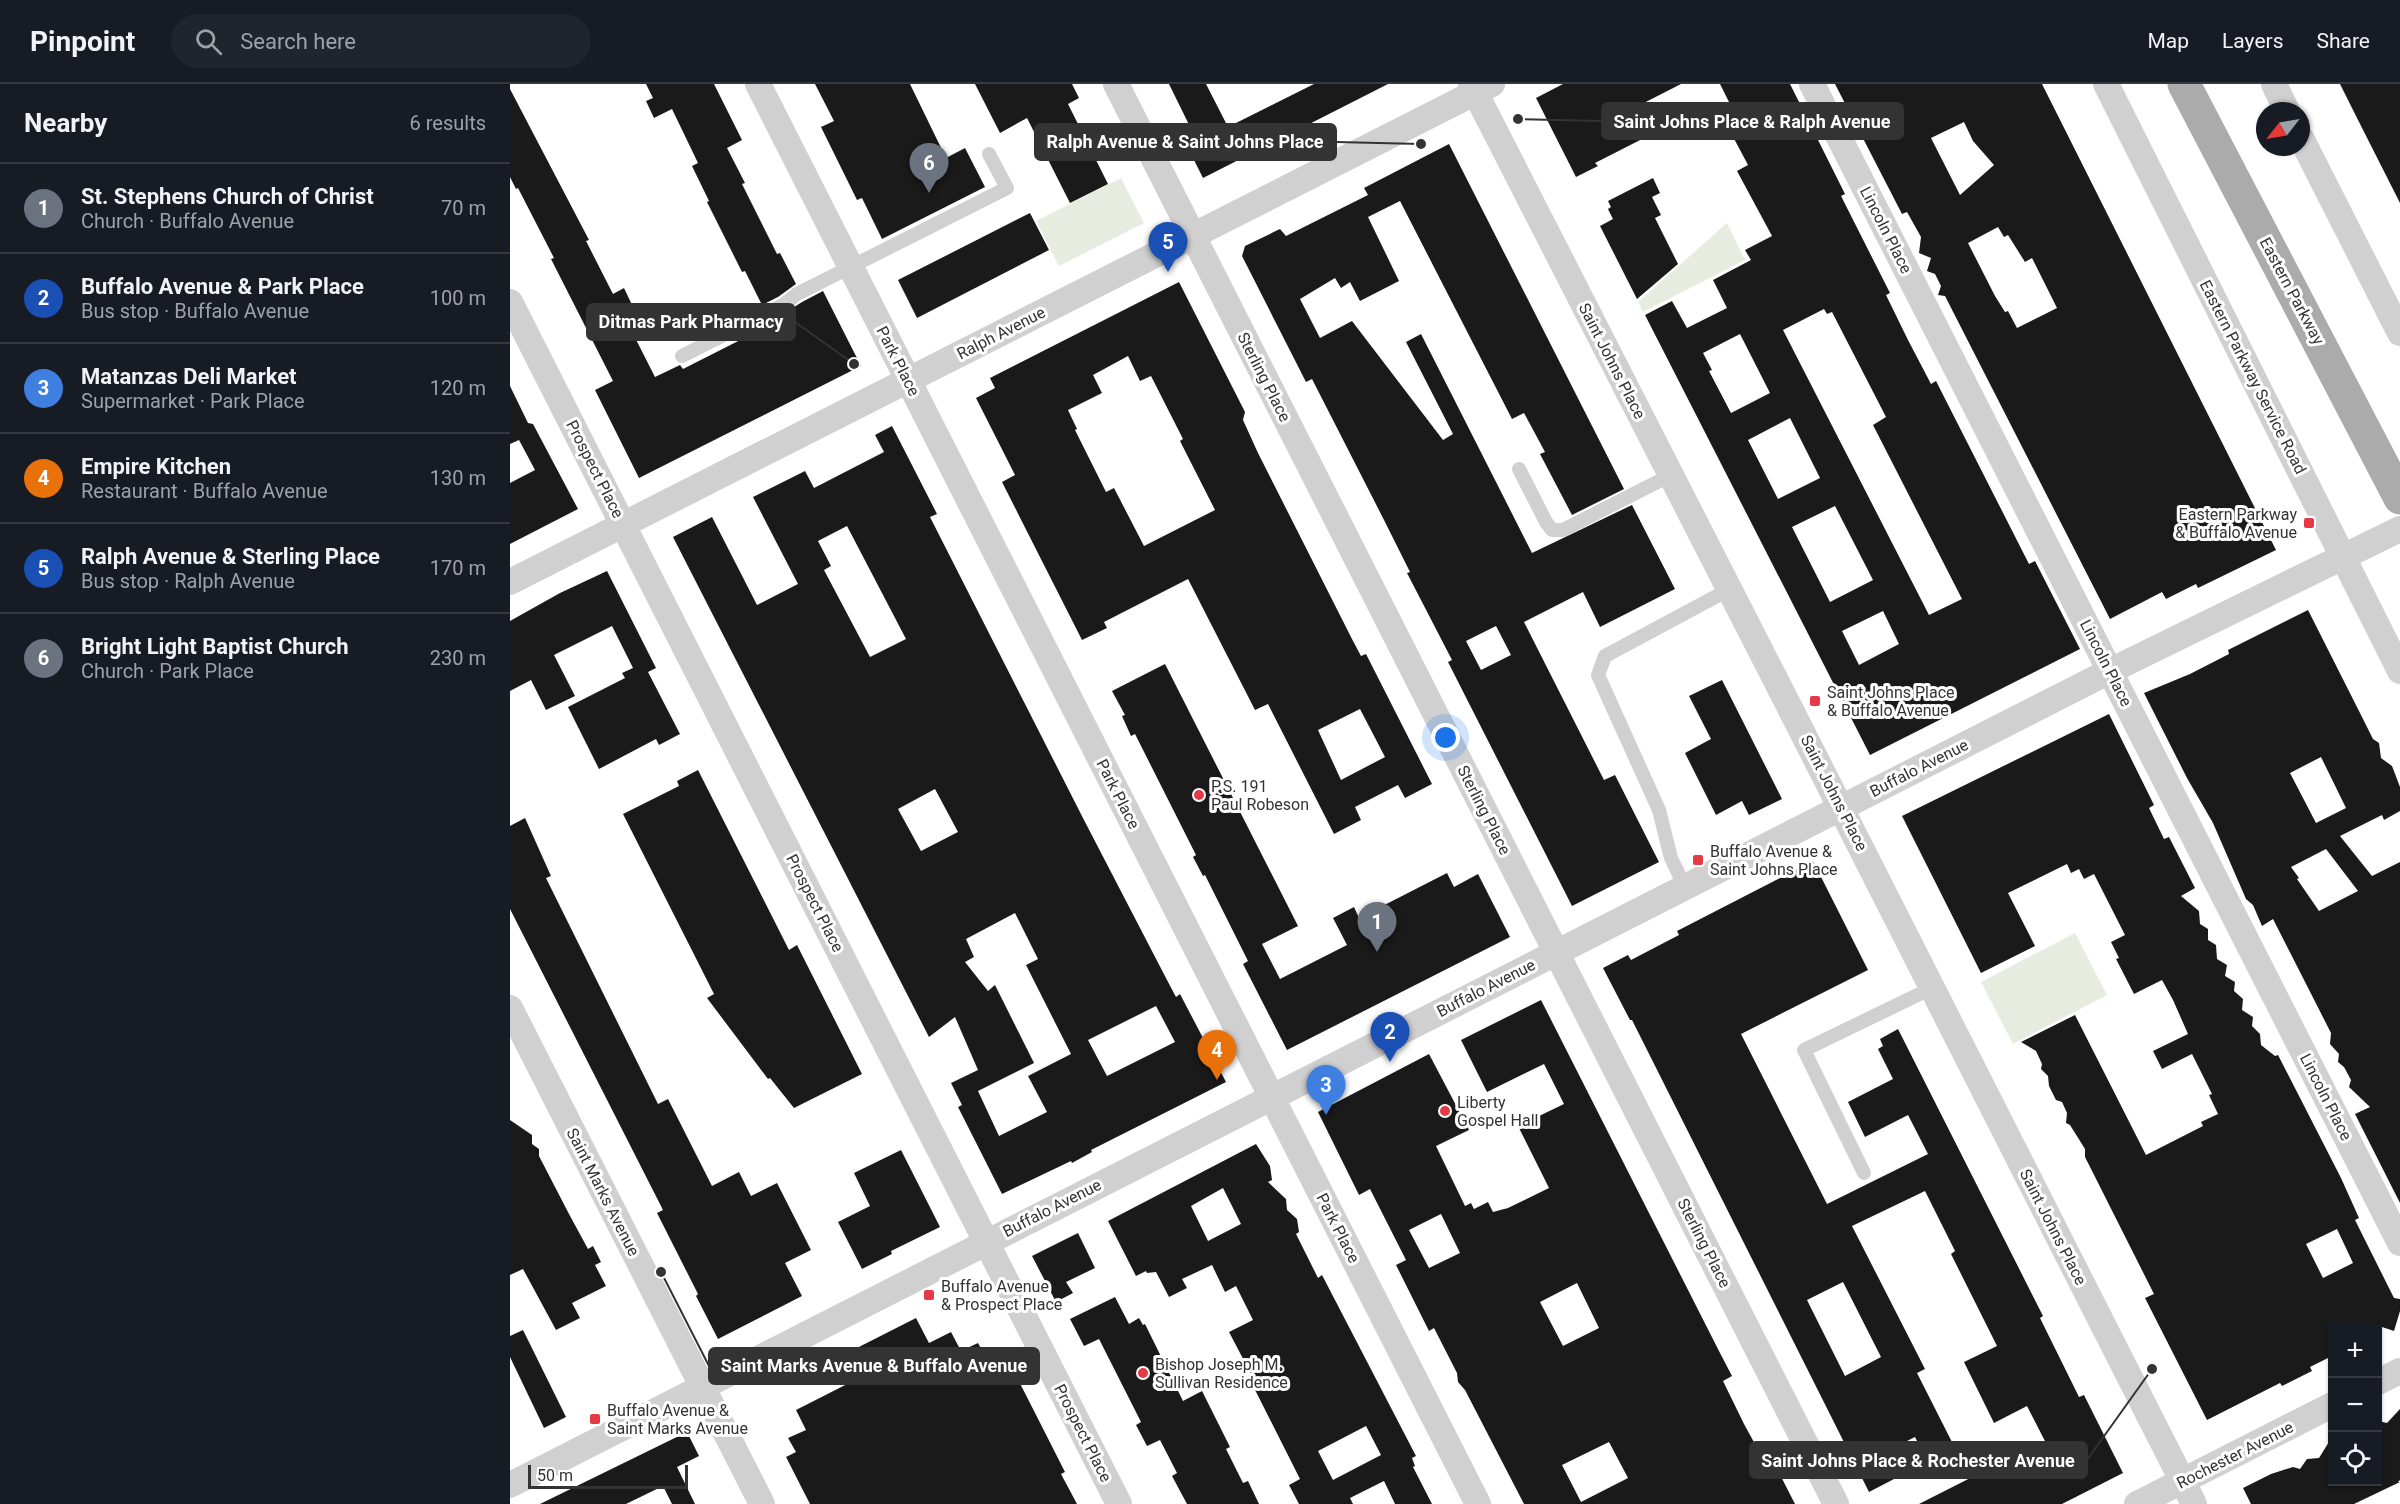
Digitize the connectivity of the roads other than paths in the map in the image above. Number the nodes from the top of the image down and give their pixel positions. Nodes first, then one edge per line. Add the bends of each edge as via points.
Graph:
1 (758, 84) edge
2 (1116, 84) edge
3 (1812, 84) edge
4 (2106, 84) edge
5 (2184, 84) edge
6 (2274, 84) edge
7 (1479, 87) edge
8 (2283, 102) edge
9 (989, 154) dead end
10 (2310, 156) edge
11 (1193, 236) junction
12 (851, 267) junction
13 (510, 302) edge
14 (2400, 333) edge
15 (682, 356) dead end
16 (908, 380) junction
17 (1519, 469) dead end
18 (1671, 475) junction
19 (2400, 498) edge
20 (623, 524) junction
21 (2400, 529) edge
22 (2343, 556) junction
23 (510, 582) edge
24 (1730, 589) junction
25 (2400, 670) edge
26 (2110, 671) junction
27 (1841, 808) junction
28 (1685, 887) junction
29 (1556, 952) junction
30 (1932, 988) junction
31 (510, 1008) edge
32 (1271, 1097) junction
33 (1864, 1173) dead end
34 (986, 1241) junction
35 (2400, 1243) edge
36 (2400, 1371) edge
37 (2382, 1380) edge
38 (702, 1387) junction
39 (2328, 1407) edge
40 (2182, 1481) junction
41 (510, 1485) edge
42 (762, 1504) edge
43 (1119, 1504) edge
44 (1478, 1504) edge
45 (1836, 1504) edge
46 (2137, 1504) edge
47 (2194, 1504) edge

1 - 12 street, Park Place
2 - 11 street, Sterling Place
3 - 26 street, Lincoln Place
4 - 22 street, Eastern Parkway Service Road
5 - 19 main road, Eastern Parkway
6 - 8 street
7 - 11 street, Ralph Avenue
7 - 18 street, Saint Johns Place
9 - 12 lane via 1007,188
10 - 14 street
11 - 16 street, Ralph Avenue
11 - 29 street, Sterling Place
12 - 15 lane
12 - 16 street, Park Place
13 - 20 street, Prospect Place
16 - 20 street, Ralph Avenue
16 - 32 street, Park Place
17 - 18 lane via 1552,530 1563,530
18 - 24 street, Saint Johns Place
20 - 23 street, Ralph Avenue
20 - 34 street, Prospect Place
21 - 22 street, Buffalo Avenue
22 - 25 street, Eastern Parkway Service Road
22 - 26 street, Buffalo Avenue
24 - 27 street, Saint Johns Place
24 - 28 lane via 1605,656 1598,675 1659,810 1671,858
26 - 27 street, Buffalo Avenue
26 - 35 street, Lincoln Place
27 - 28 street, Buffalo Avenue
27 - 30 street, Saint Johns Place
28 - 29 street, Buffalo Avenue
29 - 32 street, Buffalo Avenue
29 - 45 street, Sterling Place
30 - 33 lane via 1804,1050
30 - 40 street, Saint Johns Place
31 - 38 street, Saint Marks Avenue
32 - 34 street, Buffalo Avenue
32 - 44 street, Park Place
34 - 38 street, Buffalo Avenue
34 - 43 street, Prospect Place
36 - 37 street
38 - 41 street, Buffalo Avenue
38 - 42 street, Saint Marks Avenue
39 - 40 street, Rochester Avenue
40 - 46 street, Rochester Avenue
40 - 47 street, Saint Johns Place

